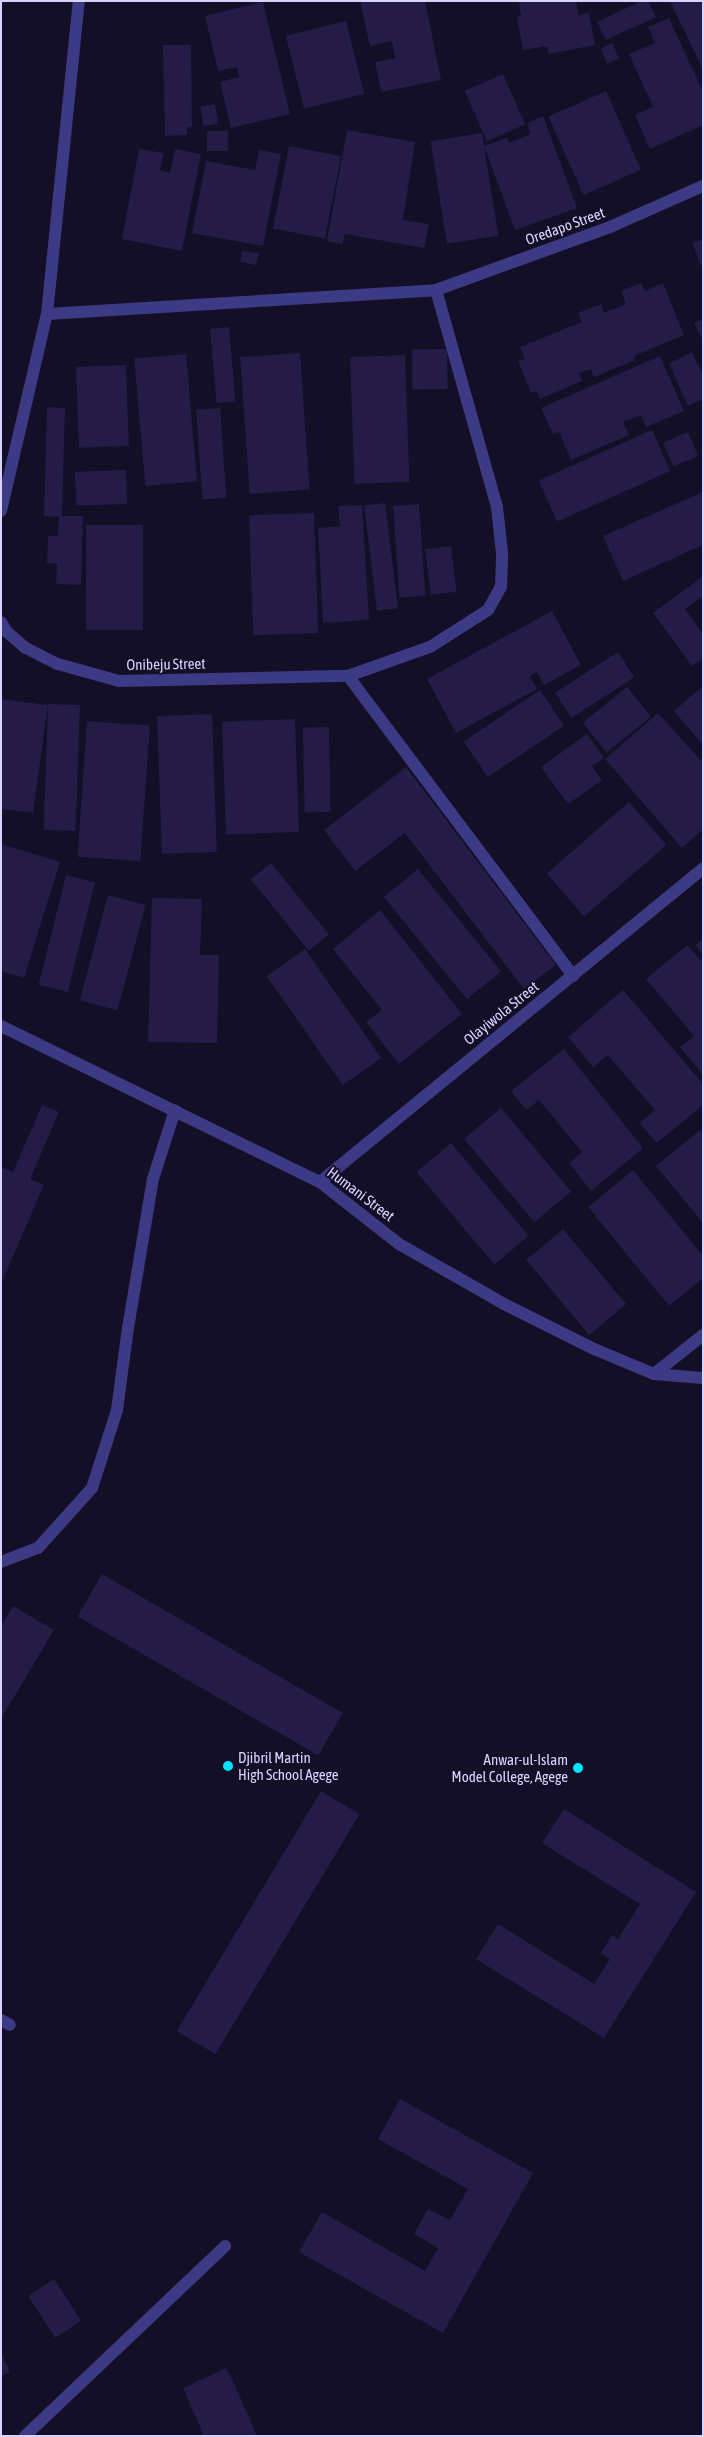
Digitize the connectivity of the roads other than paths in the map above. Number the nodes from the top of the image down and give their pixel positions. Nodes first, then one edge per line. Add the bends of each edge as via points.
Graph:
1 (79, 1) edge
2 (703, 186) edge
3 (436, 290) junction
4 (47, 314) junction
5 (1, 511) edge
6 (1, 622) edge
7 (348, 676) junction
8 (703, 870) edge
9 (573, 976) junction
10 (1, 1026) edge
11 (175, 1110) junction
12 (320, 1182) junction
13 (703, 1335) edge
14 (654, 1374) junction
15 (703, 1378) edge
16 (1, 1562) edge
17 (225, 2246) dead end
18 (25, 2436) edge

1 - 4 street
2 - 3 street, Oredapo Street via 610,227
3 - 4 street, Oredapo Street
3 - 7 street, Onibeju Street via 497,507 502,553 501,587 488,610 430,647
4 - 5 street
6 - 7 street, Onibeju Street via 7,632 32,652 58,664 118,681
7 - 9 street
8 - 9 street, Olayiwola Street
9 - 12 street, Olayiwola Street
10 - 11 street, Humani Street
11 - 12 street, Humani Street
11 - 16 street via 154,1180 117,1410 92,1488 38,1548
12 - 14 street, Humani Street via 399,1244 504,1304 594,1349
13 - 14 street
14 - 15 street, Humani Street
17 - 18 street

